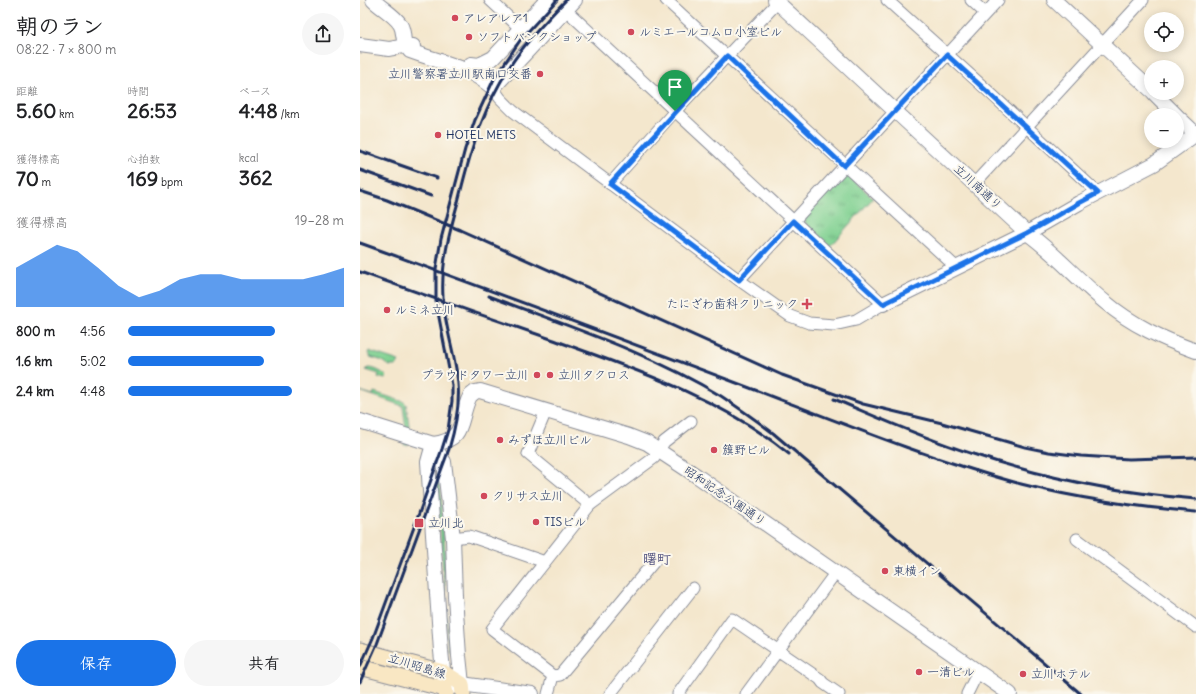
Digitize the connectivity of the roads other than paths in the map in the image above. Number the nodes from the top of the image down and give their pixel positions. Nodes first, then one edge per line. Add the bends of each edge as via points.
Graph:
1 (373, 0) edge
2 (490, 0) edge
3 (547, 0) edge
4 (666, 0) edge
5 (887, 0) edge
6 (971, 0) edge
7 (998, 0) edge
8 (1054, 0) edge
9 (1143, 0) edge
10 (778, 1) edge
11 (571, 5) edge
12 (985, 13) junction
13 (520, 28) junction
14 (360, 45) edge
15 (1102, 45) junction
16 (404, 46) junction
17 (947, 55) junction
18 (727, 56) junction
19 (471, 64) junction
20 (1144, 84) edge
21 (493, 88) junction
22 (1161, 100) edge
23 (1170, 108) edge
24 (896, 110) junction
25 (675, 111) junction
26 (1184, 122) edge
27 (1026, 127) junction
28 (1196, 134) edge
29 (844, 166) junction
30 (610, 184) junction
31 (974, 184) junction
32 (1098, 193) junction
33 (793, 221) junction
34 (1027, 233) junction
35 (957, 268) junction
36 (739, 280) junction
37 (883, 304) junction
38 (1196, 351) edge
39 (546, 411) junction
40 (360, 421) edge
41 (691, 421) dead end
42 (433, 444) junction
43 (658, 450) junction
44 (590, 505) junction
45 (453, 538) junction
46 (1077, 539) dead end
47 (657, 558) dead end
48 (545, 562) junction
49 (836, 572) junction
50 (693, 588) dead end
51 (1196, 627) edge
52 (360, 650) edge
53 (778, 650) junction
54 (360, 667) edge
55 (443, 672) junction
56 (978, 672) junction
57 (553, 676) junction
58 (462, 689) edge
59 (445, 692) edge
60 (532, 694) edge
61 (548, 694) edge
62 (610, 694) edge
63 (678, 694) edge
64 (746, 694) edge
65 (839, 694) edge
66 (967, 694) edge
67 (1010, 694) edge

1 - 16 street via 399,23
2 - 13 street
3 - 13 street
4 - 18 street
5 - 17 street
6 - 12 street
7 - 12 street
8 - 15 street
9 - 15 street
10 - 18 street
10 - 24 street, 立川南通り
11 - 21 street
11 - 25 street
12 - 17 street
13 - 19 street via 493,58 479,65
14 - 16 street via 389,49
15 - 20 street
15 - 27 street
16 - 19 street via 425,48
16 - 21 street via 414,53 470,72
17 - 24 street
17 - 27 street
18 - 25 street
18 - 29 street
19 - 21 street via 484,74
21 - 30 street via 513,111
22 - 23 street
24 - 29 street
24 - 31 street, 立川南通り
25 - 30 street
25 - 33 street
26 - 28 street
27 - 31 street
27 - 32 street
28 - 32 street via 1154,164
29 - 33 street
29 - 35 street
30 - 36 street
31 - 34 street, 立川南通り
32 - 34 street
33 - 36 street
33 - 37 street
34 - 35 street
34 - 38 street, 立川南通り via 1124,317 1155,335
35 - 37 street
36 - 37 street via 790,316 809,323 845,323 856,320
39 - 42 street, 昭和記念公園通り via 480,391 475,392 468,399 457,434 450,440
39 - 43 street, 昭和記念公園通り via 629,436
39 - 44 street via 528,454
40 - 42 street
41 - 43 street via 664,442
42 - 45 street via 444,462
42 - 55 street via 428,462
43 - 44 street via 654,458
43 - 49 street, 昭和記念公園通り
44 - 48 street
45 - 48 street via 469,536
45 - 58 street
46 - 51 street
47 - 57 street via 560,675
48 - 57 street via 492,629
49 - 53 street
49 - 56 street, 昭和記念公園通り
50 - 62 street
52 - 55 main road, 立川昭島線
53 - 63 street via 732,619
53 - 64 street
53 - 65 street
54 - 59 main road, 立川昭島線
55 - 58 main road, 立川昭島線
55 - 59 street
56 - 66 street
56 - 67 street, 昭和記念公園通り
57 - 61 street
58 - 59 street
58 - 60 street

